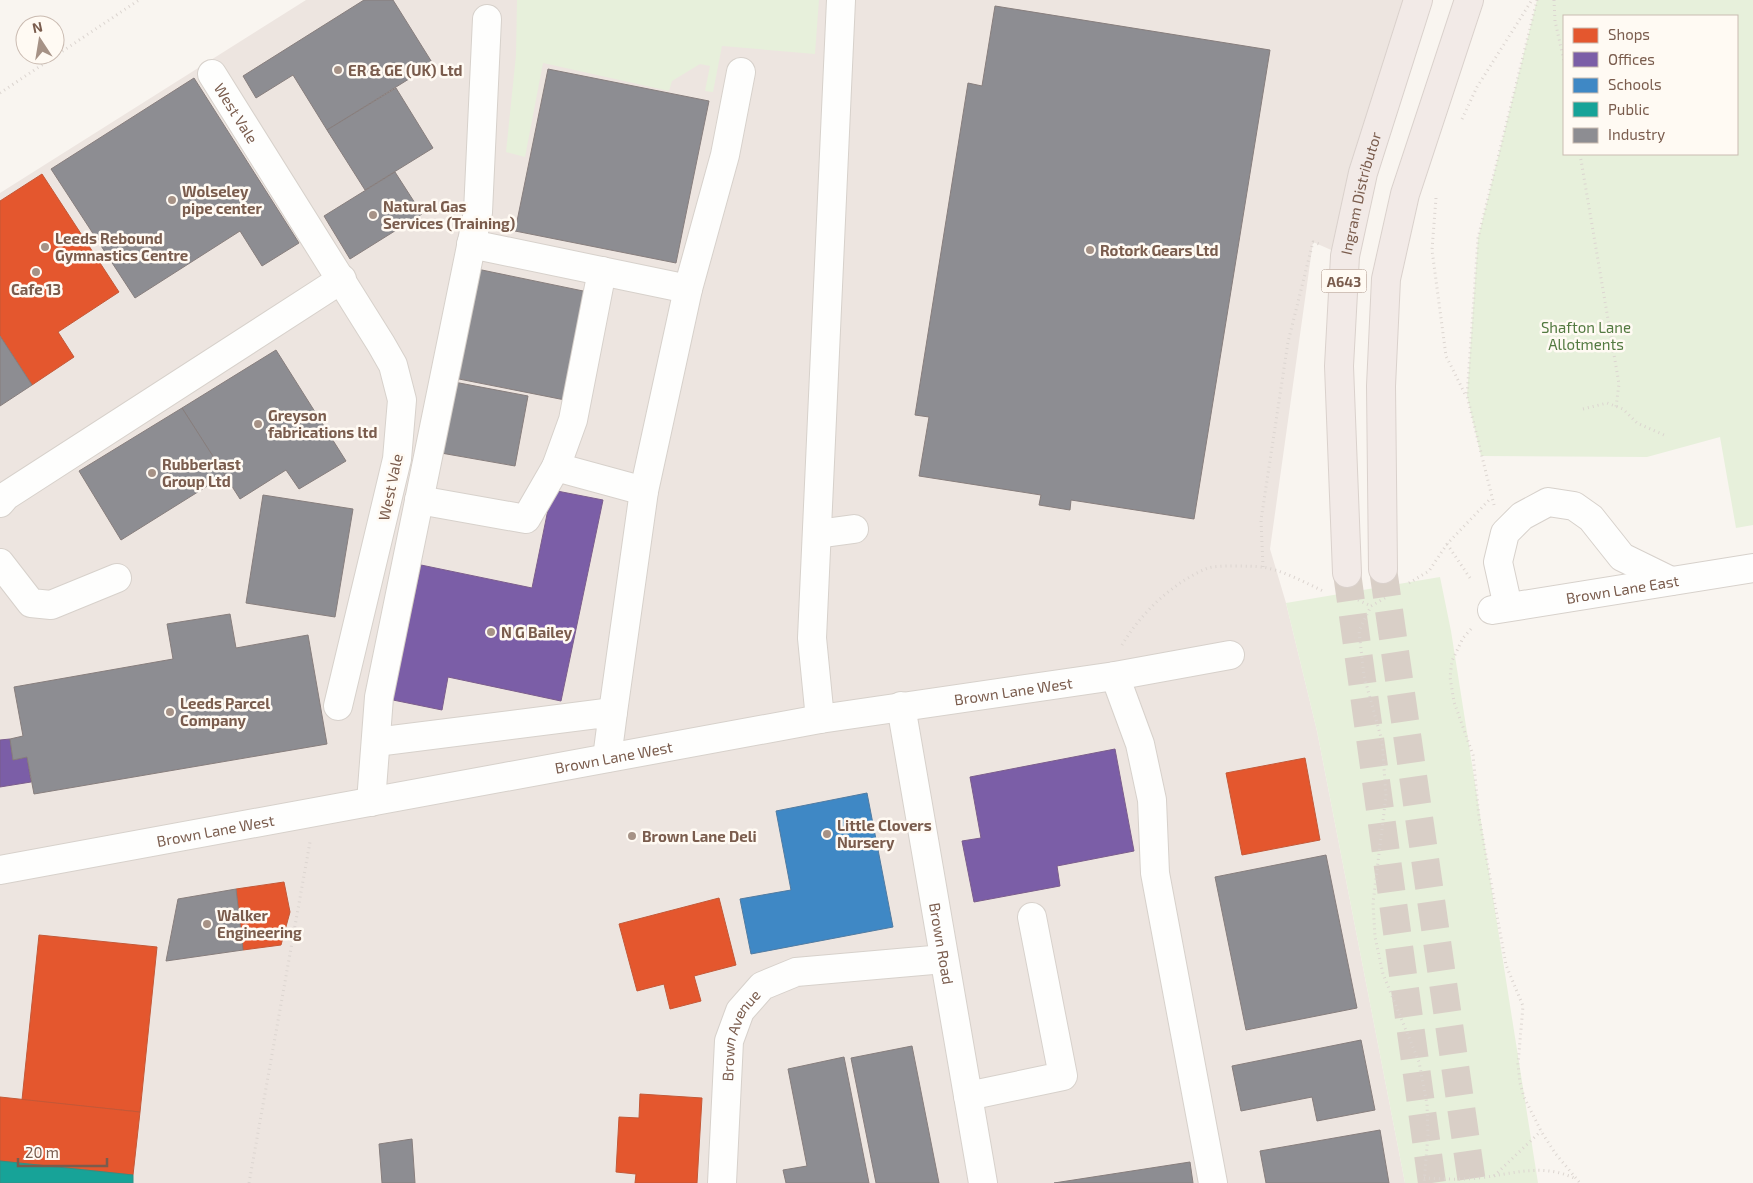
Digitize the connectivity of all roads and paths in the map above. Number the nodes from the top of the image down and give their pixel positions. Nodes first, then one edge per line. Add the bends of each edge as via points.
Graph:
1 (139, 0) edge
2 (841, 0) edge
3 (1418, 0) edge
4 (1469, 0) edge
5 (1532, 0) edge
6 (1537, 0) edge
7 (1554, 0) edge
8 (487, 19) dead end
9 (1563, 57) edge
10 (741, 72) dead end
11 (212, 74) dead end
12 (0, 93) edge
13 (1462, 121) dead end
14 (1580, 155) edge
15 (1436, 192) dead end
16 (471, 244) junction
17 (1345, 256) junction
18 (602, 271) junction
19 (342, 279) junction
20 (688, 289) junction
21 (1467, 396) junction
22 (1616, 407) junction
23 (1583, 409) dead end
24 (1664, 435) dead end
25 (556, 467) junction
26 (644, 491) junction
27 (1491, 498) junction
28 (419, 500) junction
29 (0, 503) edge
30 (854, 529) dead end
31 (817, 534) junction
32 (1505, 534) junction
33 (0, 563) edge
34 (1263, 567) junction
35 (1753, 568) edge
36 (1383, 569) tunnel mouth
37 (1347, 573) tunnel mouth
38 (118, 578) dead end
39 (1671, 581) junction
40 (1405, 586) dead end
41 (1332, 594) dead end
42 (1388, 596) dead end
43 (1356, 600) dead end
44 (1371, 606) junction
45 (1500, 608) junction
46 (1230, 655) dead end
47 (1115, 676) junction
48 (338, 706) dead end
49 (901, 706) junction
50 (613, 712) junction
51 (820, 719) junction
52 (376, 742) junction
53 (607, 758) junction
54 (372, 802) junction
55 (316, 812) junction
56 (0, 870) edge
57 (1032, 917) dead end
58 (944, 959) junction
59 (968, 1096) junction
60 (1542, 1131) junction
61 (1493, 1176) junction
62 (1424, 1178) junction
63 (1577, 1180) junction
64 (249, 1183) edge
65 (722, 1183) edge
66 (982, 1183) edge
67 (1213, 1183) edge
68 (1424, 1183) edge
69 (1580, 1183) edge

1 - 12 path
2 - 31 street
3 - 17 highway, Ingram Distributor / A643 via 1363,173
4 - 36 highway, A643 via 1405,194 1386,279 1381,386
5 - 13 path via 1477,87
6 - 21 path via 1478,238
7 - 9 path
8 - 16 street via 478,212
10 - 20 street via 725,155
11 - 19 street, West Vale
14 - 22 path via 1619,384
15 - 21 path via 1432,250 1446,356
16 - 18 street
16 - 28 street
17 - 34 path via 1314,242 1288,342 1261,520
17 - 37 highway, Ingram Distributor / A643 via 1339,366
18 - 20 street
18 - 25 street via 573,420
19 - 29 street
19 - 48 street, West Vale via 392,364 402,400 402,415 397,459
20 - 26 street
21 - 27 path
22 - 23 path via 1606,403
22 - 24 path via 1623,409 1637,423
25 - 26 street
25 - 28 street via 526,518
26 - 50 street
27 - 32 path
27 - 40 path via 1447,544 1429,571
28 - 52 street via 379,697
30 - 31 street
31 - 51 street via 812,638
32 - 39 street via 1522,516 1548,502 1574,506 1591,518 1622,557
32 - 45 street via 1498,562
33 - 38 street via 31,603 51,605
34 - 41 path
34 - 47 path via 1209,568 1175,588 1131,630 1118,652
35 - 39 street, Brown Lane East
39 - 45 street, Brown Lane East
42 - 44 path
43 - 44 path
44 - 62 path via 1360,631 1364,676 1382,741 1386,796 1373,903 1374,938 1383,974 1422,1078 1428,1135
45 - 60 path via 1478,620 1463,638 1452,661 1450,677 1454,702 1473,755 1479,816 1506,965 1523,1006 1518,1064 1520,1083
46 - 47 street, Brown Lane West
47 - 49 street, Brown Lane West
47 - 67 street via 1140,744 1152,800 1155,873
49 - 51 street, Brown Lane West
49 - 58 street, Brown Road
50 - 52 street
50 - 53 street
51 - 53 street, Brown Lane West
52 - 54 street
53 - 54 street, Brown Lane West
54 - 55 street, Brown Lane West
55 - 56 street, Brown Lane West
55 - 64 path
57 - 59 street via 1063,1076
58 - 59 street, Brown Road
58 - 65 street, Brown Avenue via 796,972 762,986 740,1011 729,1041
59 - 66 street, Brown Road
60 - 61 path
60 - 63 path
61 - 62 path via 1452,1180
61 - 63 path via 1545,1169 1559,1171
62 - 68 path
63 - 69 path

